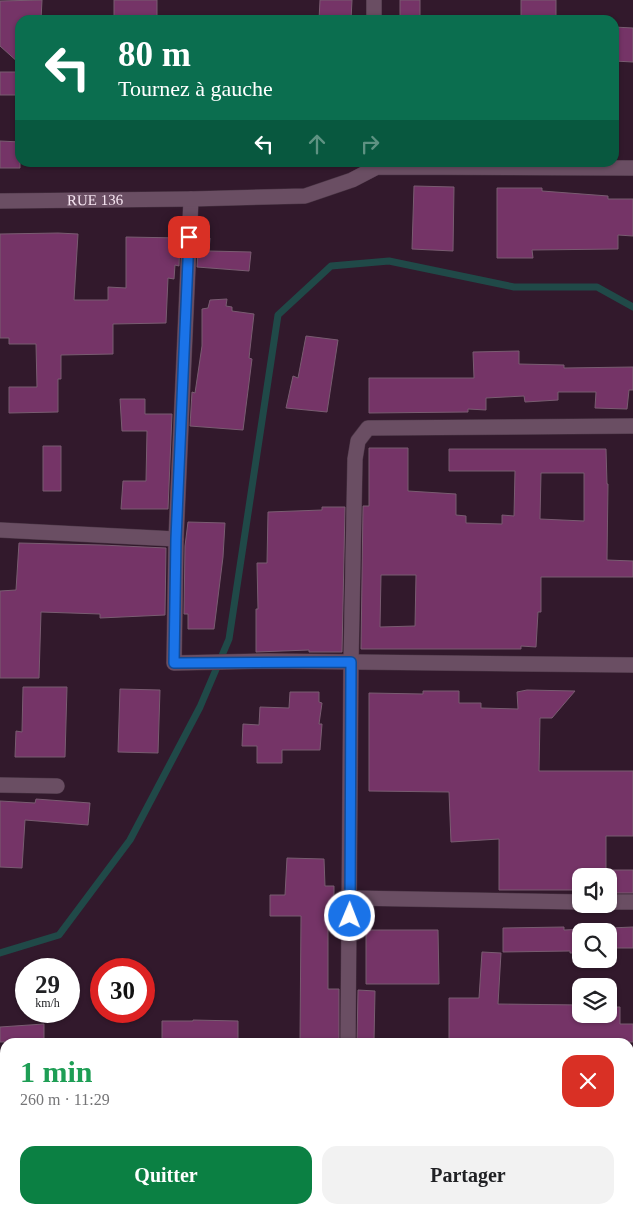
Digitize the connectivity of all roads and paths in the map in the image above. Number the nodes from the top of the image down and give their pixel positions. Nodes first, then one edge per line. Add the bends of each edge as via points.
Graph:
1 (374, 0) edge
2 (374, 15) edge
3 (374, 167) edge
4 (548, 167) edge
5 (633, 168) edge
6 (191, 199) junction
7 (0, 201) edge
8 (633, 426) edge
9 (0, 530) edge
10 (176, 539) junction
11 (351, 662) junction
12 (633, 665) edge
13 (0, 785) edge
14 (57, 786) dead end
15 (351, 898) junction
16 (572, 902) edge
17 (617, 902) edge
18 (633, 902) edge
19 (348, 1038) edge

1 - 2 street
3 - 6 street, RUE 136 via 352,180 306,196
4 - 5 street
6 - 7 street, RUE 136
6 - 10 street
8 - 11 street via 368,428 358,442 356,459
9 - 10 street
10 - 11 street via 174,663
11 - 12 street
11 - 15 street
13 - 14 street
15 - 16 street
15 - 19 street
17 - 18 street

